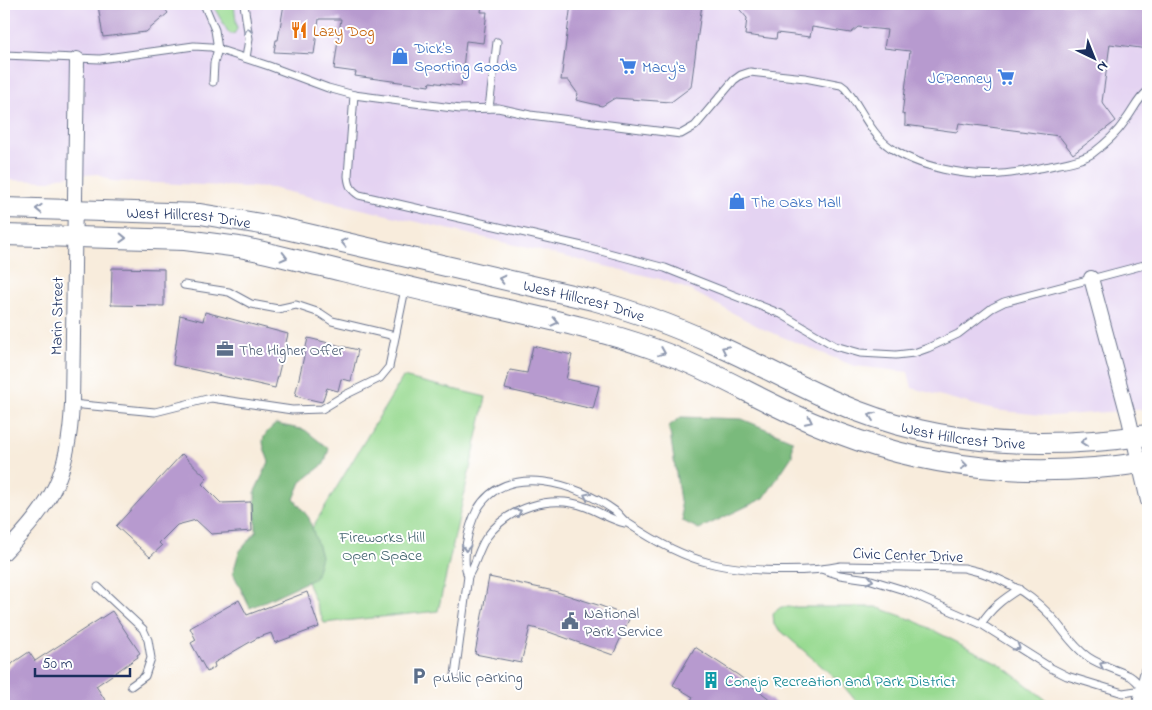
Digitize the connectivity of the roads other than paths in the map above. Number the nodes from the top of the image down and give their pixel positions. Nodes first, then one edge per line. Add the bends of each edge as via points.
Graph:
1 (204, 4) edge
2 (244, 4) edge
3 (497, 42) dead end
4 (218, 50) junction
5 (4, 55) edge
6 (246, 58) junction
7 (77, 59) junction
8 (213, 82) dead end
9 (1148, 90) edge
10 (354, 94) junction
11 (489, 108) junction
12 (4, 208) edge
13 (75, 211) junction
14 (4, 235) edge
15 (74, 237) junction
16 (1148, 264) edge
17 (1091, 278) junction
18 (184, 285) dead end
19 (405, 286) junction
20 (395, 336) junction
21 (72, 404) junction
22 (1141, 436) edge
23 (1144, 462) edge
24 (1148, 501) edge
25 (626, 523) junction
26 (4, 553) edge
27 (823, 570) junction
28 (468, 576) junction
29 (98, 587) dead end
30 (1019, 589) junction
31 (981, 624) junction
32 (1148, 671) edge
33 (455, 675) dead end
34 (131, 686) dead end
35 (1146, 690) edge
36 (1139, 706) edge

1 - 4 lane via 215,30
6 -> 2 lane via 249,39
3 - 11 lane
4 - 6 lane
4 - 7 lane via 194,46
4 - 8 lane
5 - 7 lane
6 - 10 lane via 328,88
7 - 13 street, Marin Street
9 - 11 lane via 1116,132 1091,154 1064,163 1000,174 951,171 904,156 880,139 845,88 805,78 750,72 741,75 696,126 681,134
10 - 11 lane via 460,108
10 - 17 lane via 348,176 349,185 359,195 665,268 781,314 835,346 860,353 896,355 921,350 958,334 1004,302
13 -> 12 main road, West Hillcrest Drive
13 - 15 street, Marin Street
22 -> 13 main road, West Hillcrest Drive via 1023,444 929,431 858,411 690,333 618,307 236,219 172,212
14 - 15 main road, West Hillcrest Drive
15 -> 19 main road, West Hillcrest Drive via 185,240 239,247
15 - 21 street, Marin Street
16 - 17 lane
17 - 22 street
18 - 20 lane via 229,292 251,304 278,309 296,305 332,320
19 - 20 lane
19 -> 23 main road, West Hillcrest Drive via 655,349 853,440 923,459 1038,472
20 - 21 lane via 385,373 322,409 292,410 211,398 155,412
21 - 26 street, Marin Street via 68,446 56,485 29,527
22 - 23 street
23 - 24 street
25 - 27 lane, Civic Center Drive via 682,554 710,563 750,569
28 -> 25 lane, Civic Center Drive via 487,537 499,524 515,512 534,505 569,502
25 -> 28 lane, Civic Center Drive via 616,512 585,494 563,486 533,481 505,486 484,500 471,523 465,568
27 - 30 lane, Civic Center Drive via 842,566 964,568 995,577
27 -> 31 lane, Civic Center Drive via 896,587
28 - 33 lane, Civic Center Drive
29 - 34 lane via 143,629 148,640 150,658 145,676
30 - 31 lane via 1001,600
35 -> 30 lane, Civic Center Drive via 1132,677 1102,666 1087,656 1035,600
31 -> 35 lane, Civic Center Drive via 1067,676 1123,693
32 - 35 street
35 - 36 street

